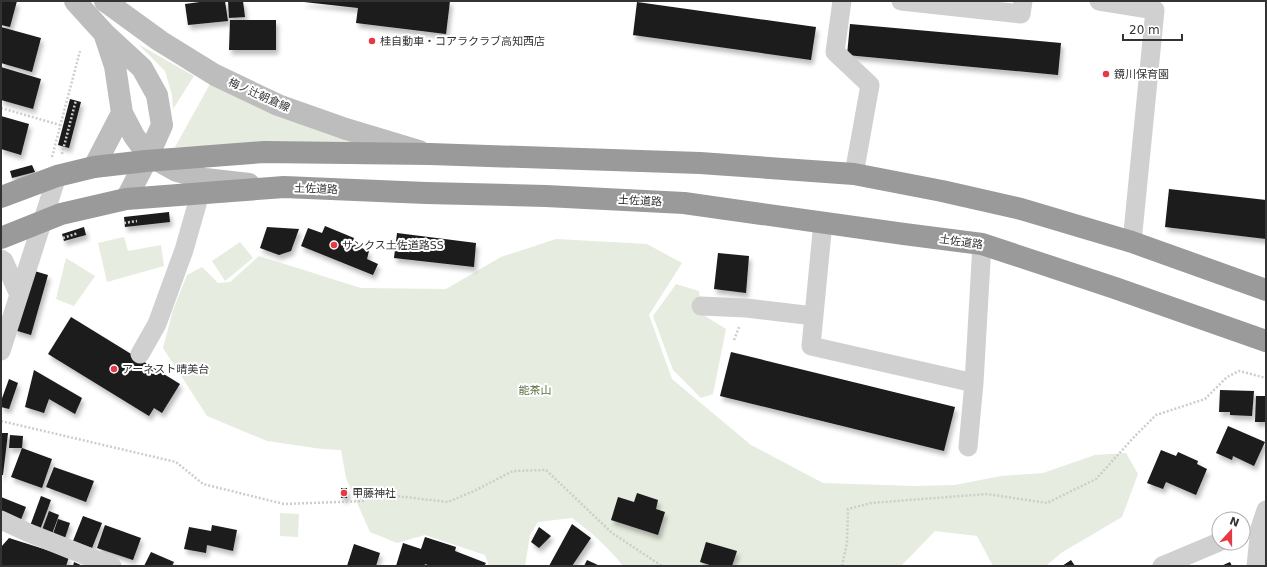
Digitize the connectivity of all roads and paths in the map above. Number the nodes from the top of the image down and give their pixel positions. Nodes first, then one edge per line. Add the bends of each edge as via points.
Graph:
1 (75, 1) edge
2 (105, 1) edge
3 (842, 1) edge
4 (901, 1) edge
5 (1023, 1) edge
6 (1099, 1) edge
7 (1145, 5) edge
8 (104, 33) junction
9 (80, 51) dead end
10 (76, 100) dead end
11 (1, 108) edge
12 (122, 114) junction
13 (60, 125) junction
14 (62, 154) dead end
15 (430, 154) junction
16 (151, 159) junction
17 (94, 167) junction
18 (54, 169) junction
19 (854, 174) junction
20 (284, 188) junction
21 (200, 194) junction
22 (1, 197) edge
23 (126, 199) junction
24 (42, 222) junction
25 (823, 222) junction
26 (6, 233) edge
27 (1132, 242) junction
28 (982, 244) junction
29 (32, 257) junction
30 (1, 259) edge
31 (1266, 290) edge
32 (19, 295) junction
33 (701, 306) dead end
34 (814, 316) junction
35 (1266, 341) edge
36 (1, 351) edge
37 (140, 354) dead end
38 (1266, 378) edge
39 (974, 383) junction
40 (1, 421) edge
41 (968, 447) dead end
42 (1266, 510) edge
43 (1, 520) edge
44 (1251, 531) edge
45 (1211, 545) edge
46 (112, 566) edge
47 (662, 566) edge
48 (842, 566) edge
49 (1162, 566) edge
50 (1256, 566) edge

1 - 8 main road
2 - 15 main road, 梅ノ辻朝倉線 via 160,41 215,75 278,105
3 - 19 street via 835,52 870,85
4 - 5 street via 1021,14
6 - 7 street
7 - 27 street via 1155,10
8 - 12 main road via 115,66
8 - 16 main road via 142,68 157,95 162,125
9 - 13 path
10 - 14 path
11 - 13 path
12 - 16 main road
12 - 17 main road
13 - 18 path
15 - 16 highway via 264,152
15 - 19 highway via 700,163
16 - 17 highway
16 - 20 main road via 177,171 205,179
16 - 23 main road
17 - 18 highway
18 - 22 highway
18 - 24 street
19 - 27 highway via 1021,210
20 - 21 highway, 土佐道路
20 - 25 highway, 土佐道路 via 684,203
21 - 23 highway, 土佐道路
21 - 37 street via 184,250 157,324
23 - 24 highway, 土佐道路 via 61,214
24 - 26 highway, 土佐道路
24 - 29 street
25 - 28 highway, 土佐道路
25 - 34 street
26 - 29 street via 26,243
27 - 31 highway
28 - 35 highway, 土佐道路
28 - 39 street
29 - 32 street
30 - 32 street
32 - 36 street
33 - 34 street
34 - 39 street via 811,346
38 - 48 path via 1240,372 1227,377 1205,399 1156,415 1096,479 1047,503 988,494 871,503 848,509 847,543
39 - 41 street
40 - 47 path via 176,462 204,484 284,504 364,501 370,494 448,502 512,471 546,470 612,532
42 - 44 street
43 - 46 street
44 - 50 street
45 - 49 street

